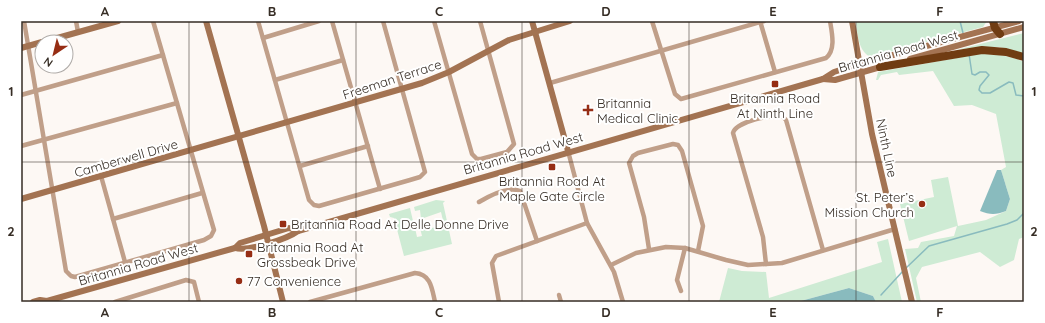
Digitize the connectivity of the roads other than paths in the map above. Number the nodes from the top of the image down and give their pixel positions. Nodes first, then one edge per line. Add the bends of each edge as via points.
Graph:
1 (24, 21) edge
2 (76, 21) edge
3 (118, 21) edge
4 (153, 21) edge
5 (206, 21) edge
6 (258, 21) edge
7 (320, 21) edge
8 (332, 21) edge
9 (383, 21) edge
10 (434, 21) edge
11 (480, 21) edge
12 (532, 21) edge
13 (570, 21) edge
14 (652, 21) edge
15 (761, 21) edge
16 (830, 21) edge
17 (852, 21) edge
18 (1019, 21) edge
19 (996, 27) edge
20 (1024, 27) edge
21 (535, 31) junction
22 (78, 32) junction
23 (71, 34) edge
24 (263, 38) junction
25 (34, 44) edge
26 (29, 46) junction
27 (21, 48) edge
28 (488, 50) junction
29 (662, 50) junction
30 (951, 51) junction
31 (163, 55) junction
32 (1024, 57) edge
33 (343, 60) junction
34 (859, 65) junction
35 (880, 67) joint
36 (449, 72) junction
37 (775, 72) junction
38 (860, 72) junction
39 (823, 79) junction
40 (275, 80) junction
41 (550, 83) junction
42 (403, 89) junction
43 (35, 92) junction
44 (21, 95) edge
45 (177, 103) junction
46 (355, 103) junction
47 (287, 122) junction
48 (238, 137) junction
49 (44, 141) junction
50 (21, 146) edge
51 (368, 146) junction
52 (191, 150) junction
53 (568, 152) junction
54 (300, 166) junction
55 (101, 176) junction
56 (380, 189) junction
57 (52, 190) junction
58 (202, 193) junction
59 (21, 199) edge
60 (479, 202) dead end
61 (113, 219) junction
62 (587, 224) junction
63 (895, 229) junction
64 (298, 230) junction
65 (267, 235) junction
66 (537, 241) junction
67 (269, 243) junction
68 (235, 248) junction
69 (685, 248) junction
70 (649, 249) junction
71 (823, 250) junction
72 (698, 251) junction
73 (126, 262) junction
74 (766, 264) junction
75 (611, 266) junction
76 (681, 291) dead end
77 (559, 295) dead end
78 (33, 302) edge
79 (47, 302) edge
80 (115, 302) edge
81 (200, 302) edge
82 (283, 302) edge
83 (310, 302) edge
84 (435, 302) edge
85 (500, 302) edge
86 (561, 302) edge
87 (623, 302) edge
88 (912, 302) edge

1 - 26 street
2 - 22 street
3 - 22 main road
4 - 31 street
5 - 48 main road
6 - 24 street
7 - 24 street
8 - 33 street
9 - 42 street
10 - 36 street
11 - 28 street
12 - 21 main road
13 - 21 main road, Freeman Terrace
14 - 29 street
15 - 29 street
15 - 37 street
16 - 37 street via 833,40 826,58
17 - 34 main road, Ninth Line
18 - 19 main road, Britannia Road West
19 - 20 main road, Britannia Road West
19 - 30 main road, Britannia Road West via 982,39
19 - 34 main road, Britannia Road West
21 - 28 main road, Freeman Terrace
21 - 41 main road
22 - 23 main road
24 - 40 street
25 - 26 main road
26 - 27 main road
26 - 43 street
28 - 36 main road, Freeman Terrace
28 - 36 street via 514,140 513,148 507,152 481,160 474,157
29 - 37 street via 675,94 681,99
29 - 41 street
30 - 32 highway via 982,50
30 - 35 highway
31 - 43 street
31 - 45 street
33 - 40 street
33 - 46 street
34 - 38 main road, Ninth Line
34 - 39 main road, Britannia Road West via 834,72
35 - 38 main road, Britannia Road West
36 - 42 main road, Freeman Terrace
38 - 39 main road, Britannia Road West via 834,80
38 - 63 main road, Ninth Line
39 - 53 main road, Britannia Road West
40 - 47 street
41 - 53 main road
42 - 46 main road, Freeman Terrace
42 - 56 street via 425,172 420,177
43 - 44 street
43 - 49 street
45 - 49 street
45 - 52 street
46 - 47 main road, Freeman Terrace
46 - 51 street
47 - 48 main road, Freeman Terrace
47 - 54 street
48 - 52 main road, Camberwell Drive
48 - 65 main road
49 - 50 street
49 - 57 street
51 - 54 street
51 - 56 street
52 - 55 main road, Camberwell Drive
52 - 58 street
53 - 62 street
53 - 64 main road, Britannia Road West
54 - 56 street via 309,200 314,205 321,206
55 - 57 main road, Camberwell Drive
55 - 61 street
57 - 59 main road, Camberwell Drive
57 - 73 street via 68,274 75,277
58 - 61 street
58 - 73 street via 214,230 211,236
60 - 66 street via 490,196 516,189 520,191
61 - 73 street
62 - 66 street
62 - 75 street
63 - 71 street
63 - 88 main road, Ninth Line
64 - 65 main road, Britannia Road West via 289,228
64 - 67 main road, Britannia Road West via 291,236
65 - 67 main road
65 - 68 main road, Britannia Road West via 240,243
66 - 85 street via 493,259 492,269
67 - 68 main road, Britannia Road West via 242,250
67 - 82 main road
68 - 79 main road, Britannia Road West
69 - 70 street
69 - 72 street
69 - 76 street via 677,280
70 - 72 street via 646,223 629,163 638,153 673,144 678,145 682,151 701,219 702,234
70 - 75 street
71 - 74 street via 782,263
71 - 74 street via 786,120 774,115 739,124 734,130 763,237
72 - 74 street via 737,263
75 - 87 street
77 - 86 street
78 - 79 main road, Britannia Road West
80 - 81 street via 186,280 194,282
83 - 84 street via 415,272 426,276 431,282

